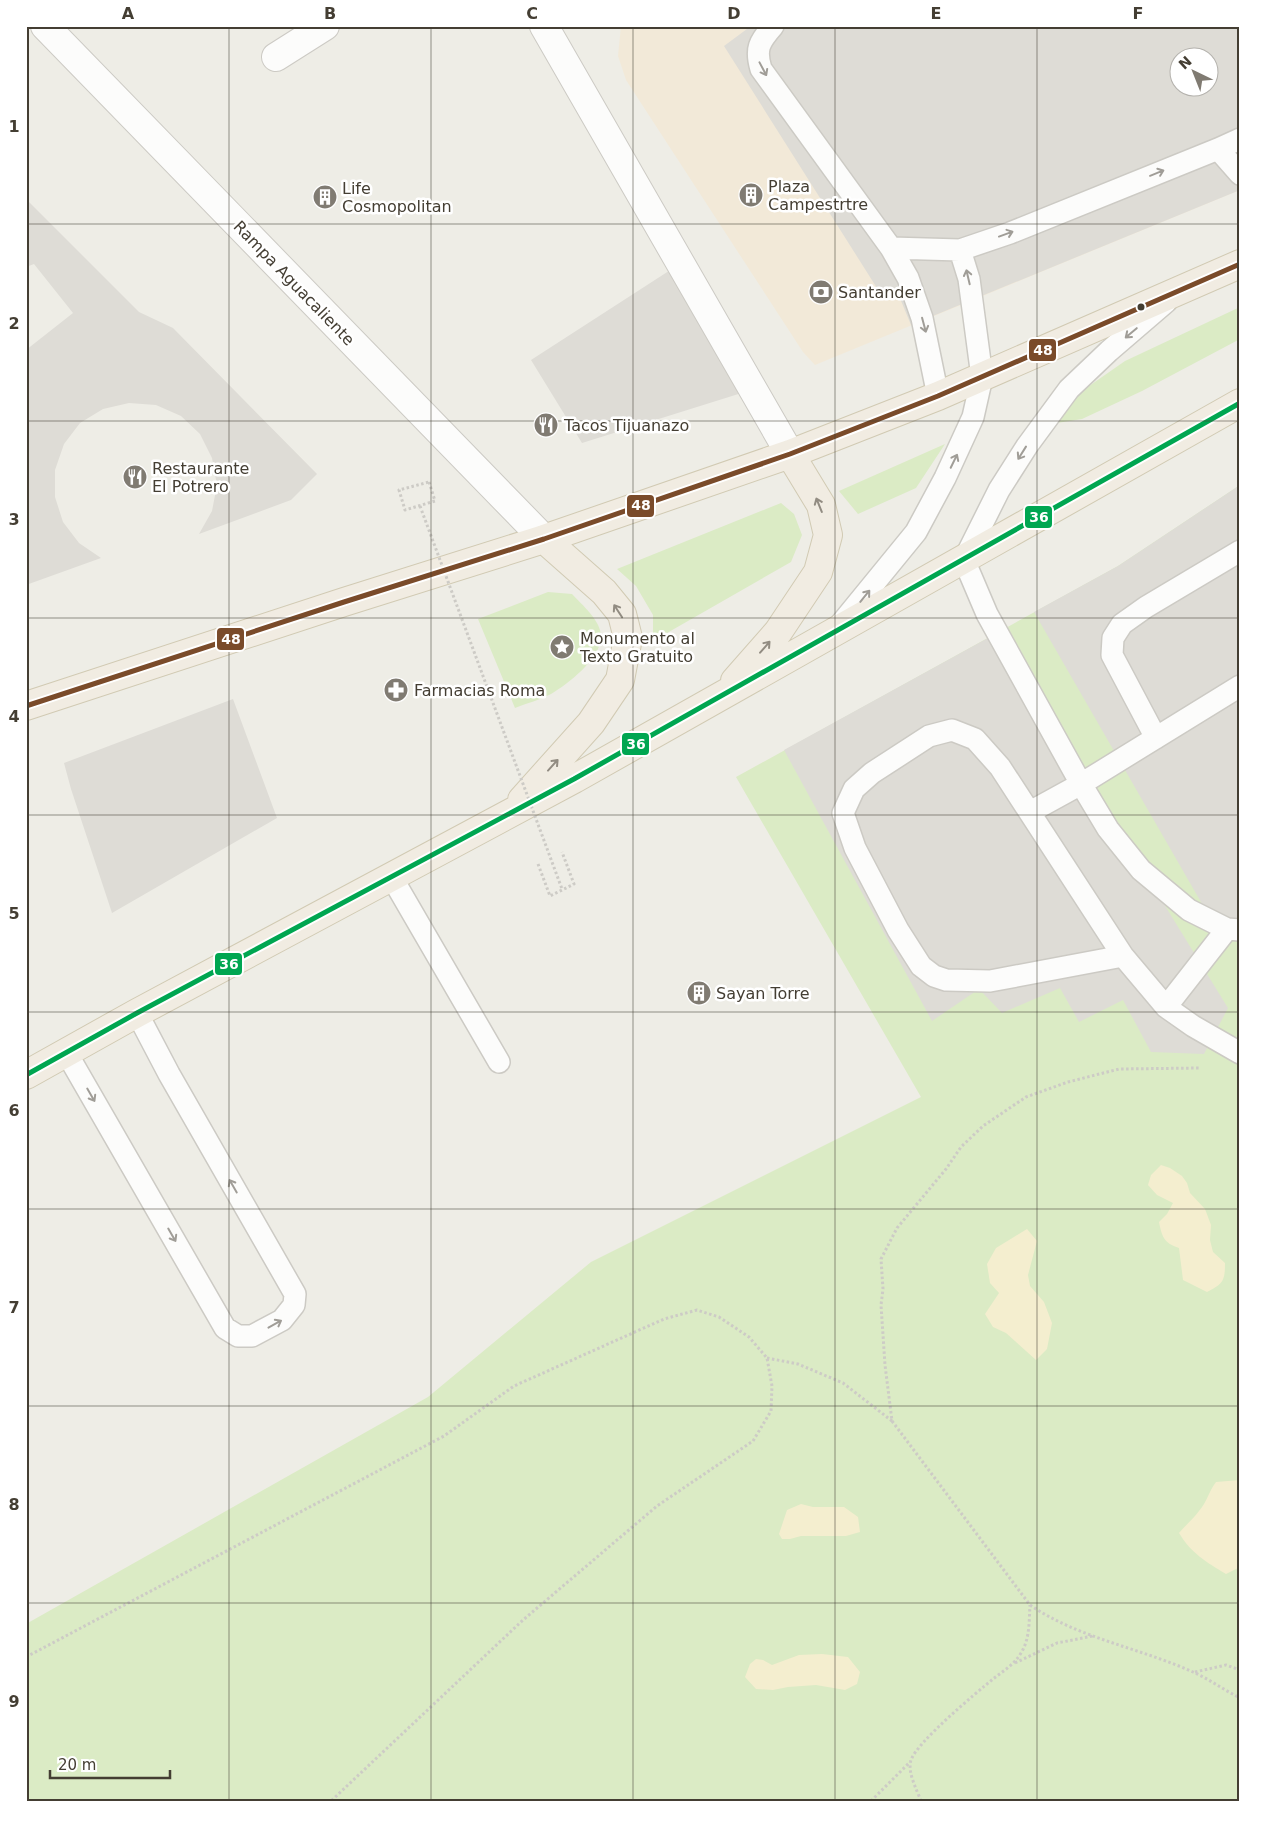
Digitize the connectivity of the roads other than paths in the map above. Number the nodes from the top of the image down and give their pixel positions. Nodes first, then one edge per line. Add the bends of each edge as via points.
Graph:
1 (45, 26) edge
2 (325, 26) edge
3 (544, 26) edge
4 (773, 26) edge
5 (276, 57) dead end
6 (1240, 138) edge
7 (1218, 149) junction
8 (1240, 174) edge
9 (891, 248) junction
10 (960, 250) junction
11 (1240, 264) edge
12 (1181, 290) junction
13 (982, 377) junction
14 (938, 396) junction
15 (1240, 403) edge
16 (790, 454) junction
17 (544, 539) junction
18 (1240, 551) edge
19 (964, 560) junction
20 (834, 633) junction
21 (1240, 686) edge
22 (721, 697) junction
23 (26, 706) edge
24 (1156, 738) junction
25 (1080, 784) junction
26 (1030, 812) junction
27 (509, 814) junction
28 (391, 876) junction
29 (1233, 929) edge
30 (1123, 956) junction
31 (1166, 1007) junction
32 (136, 1013) junction
33 (66, 1052) junction
34 (1240, 1053) edge
35 (500, 1062) dead end
36 (26, 1075) edge

1 - 17 street, Rampa Aguacaliente
2 - 5 street
3 - 16 street
4 -> 9 lane via 758,47 762,69
6 - 7 lane
7 - 8 lane
10 -> 7 lane
9 - 10 lane
9 -> 14 lane via 908,278 922,318
13 -> 10 lane via 968,279
11 - 12 main road
12 - 13 main road
12 -> 19 lane via 1069,389 999,490
13 - 14 main road
20 -> 13 lane via 916,532 973,417
14 - 16 main road
15 - 19 main road
16 - 17 main road
22 -> 16 main road via 778,632 818,572 828,534 826,525 821,506
17 - 23 main road
27 -> 17 main road via 591,724 620,680 628,638 622,614 604,592
18 - 24 lane via 1146,607 1122,624 1113,638 1112,655
19 - 20 main road
19 - 25 lane via 988,614
20 - 22 main road
21 - 24 lane
22 - 27 main road
24 - 25 lane
25 - 26 lane
25 - 29 lane via 1108,829 1141,870 1189,910
26 - 30 lane
26 - 30 lane via 1000,766 975,739 952,730 930,736 872,773 854,789 843,813 855,848 898,930 921,966 934,976 946,980 990,981
27 - 28 main road
28 - 32 main road
28 - 35 lane
29 - 31 lane
30 - 31 lane
31 - 34 lane
32 - 33 main road
33 -> 32 lane via 225,1328 238,1336 252,1336 282,1320 294,1305 295,1294
33 - 36 main road

